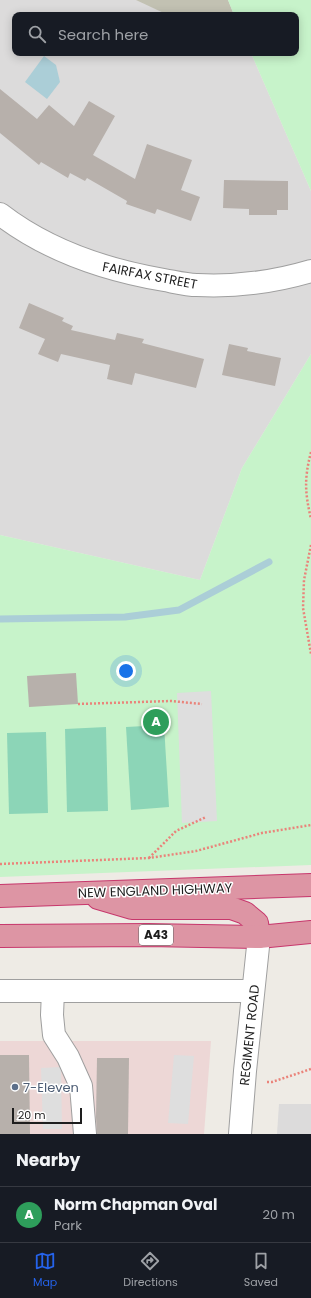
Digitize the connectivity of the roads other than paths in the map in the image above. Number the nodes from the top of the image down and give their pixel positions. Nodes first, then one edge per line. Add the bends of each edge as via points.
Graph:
1 (0, 214) edge
2 (311, 271) edge
3 (311, 884) edge
4 (82, 893) junction
5 (0, 896) edge
6 (311, 932) edge
7 (0, 936) edge
8 (259, 936) junction
9 (0, 991) edge
10 (54, 991) junction
11 (253, 991) junction
12 (85, 1134) edge
13 (240, 1134) edge

1 - 2 street, FAIRFAX STREET via 28,234 54,247 120,272 196,285 228,285 262,283
3 - 4 highway, NEW ENGLAND HIGHWAY
4 - 5 highway, NEW ENGLAND HIGHWAY
4 - 8 highway via 132,908 231,908 245,913 257,922
6 - 8 highway, A43
7 - 8 highway, A43
8 - 11 street, REGIMENT ROAD
9 - 10 street
10 - 11 street
10 - 12 street via 54,1034 81,1086
11 - 13 street, REGIMENT ROAD

